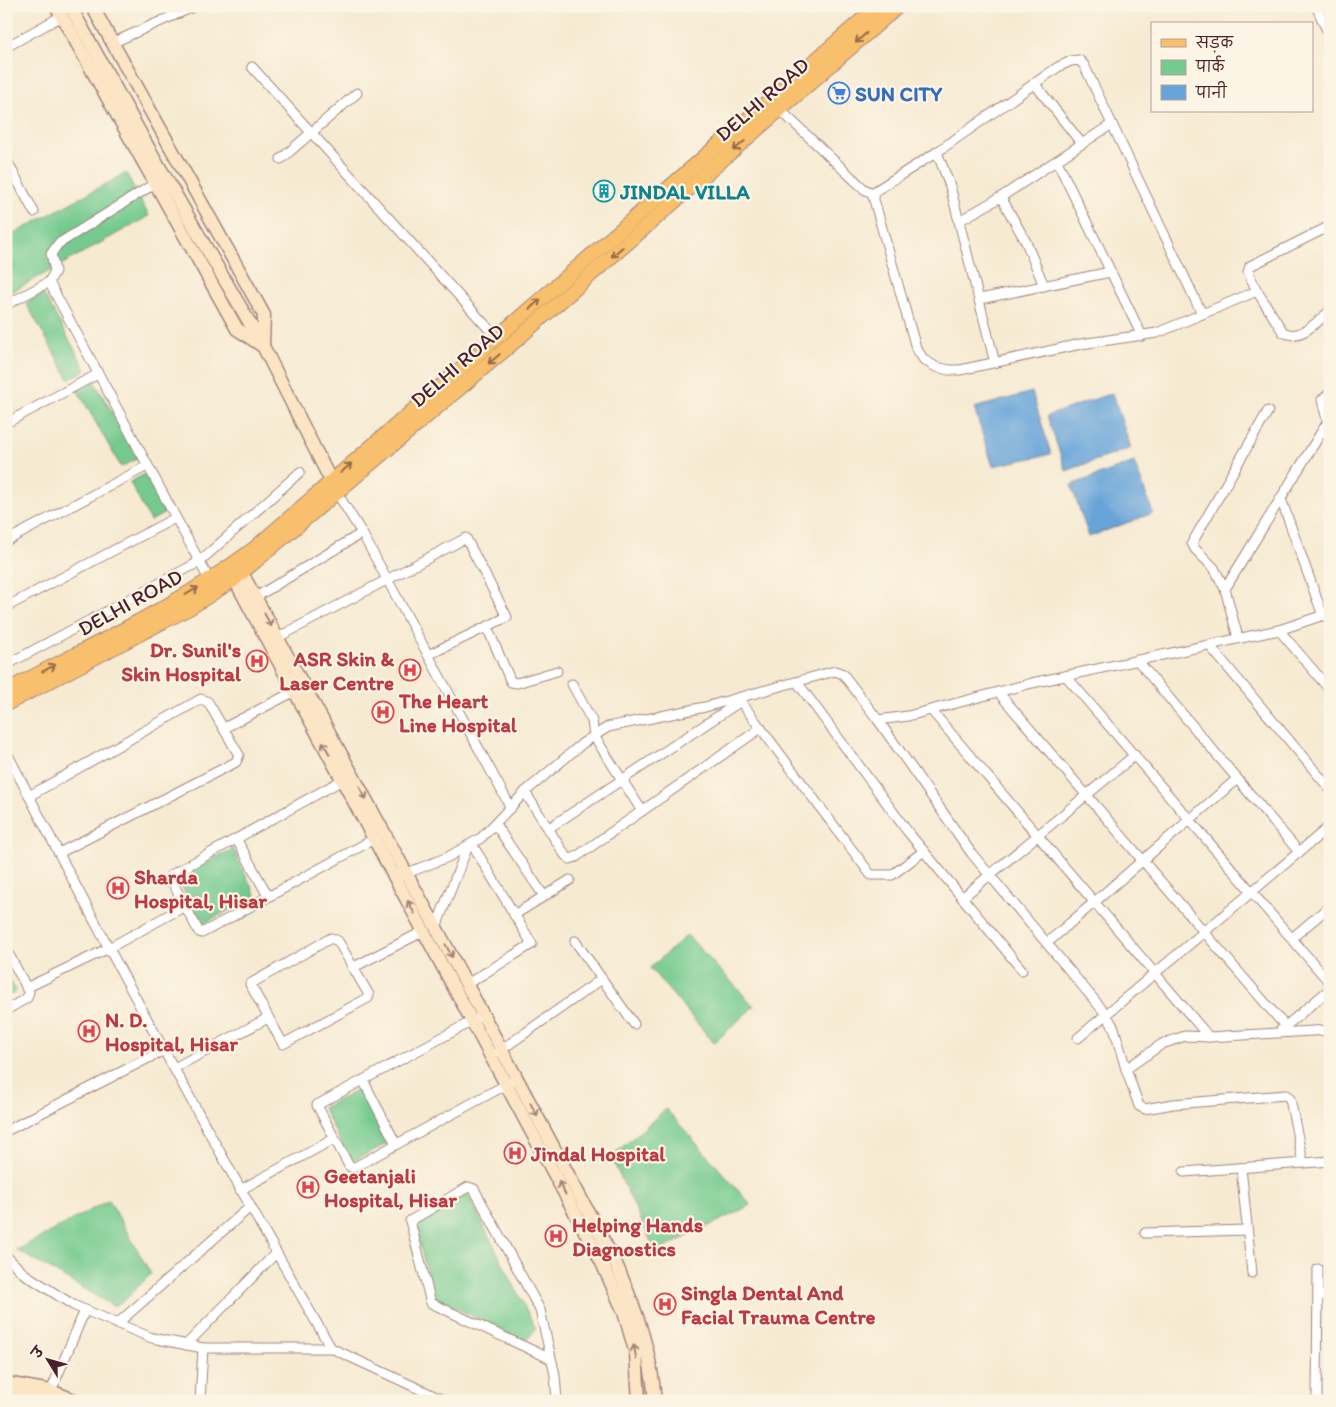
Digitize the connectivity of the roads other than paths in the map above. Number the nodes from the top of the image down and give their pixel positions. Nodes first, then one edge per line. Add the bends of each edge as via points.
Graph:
1 (70, 6) edge
2 (92, 6) edge
3 (195, 6) edge
4 (878, 6) edge
5 (898, 6) edge
6 (1316, 6) edge
7 (59, 11) edge
8 (1330, 37) edge
9 (112, 43) junction
10 (6, 47) edge
11 (252, 67) dead end
12 (1034, 83) junction
13 (358, 93) dead end
14 (775, 105) junction
15 (1112, 124) junction
16 (313, 132) junction
17 (1082, 144) junction
18 (937, 152) junction
19 (6, 160) edge
20 (281, 160) dead end
21 (1057, 161) junction
22 (10, 174) edge
23 (154, 184) junction
24 (872, 193) junction
25 (1002, 197) junction
26 (34, 212) dead end
27 (960, 221) junction
28 (1330, 226) edge
29 (1110, 272) junction
30 (49, 282) junction
31 (1044, 286) junction
32 (1257, 291) junction
33 (980, 299) junction
34 (6, 305) edge
35 (1330, 311) edge
36 (1202, 314) junction
37 (1142, 336) junction
38 (496, 338) junction
39 (263, 346) junction
40 (995, 363) junction
41 (98, 374) junction
42 (1330, 392) edge
43 (1268, 411) dead end
44 (6, 423) edge
45 (1329, 426) edge
46 (147, 466) junction
47 (300, 472) dead end
48 (334, 488) junction
49 (1281, 499) junction
50 (175, 518) junction
51 (362, 533) junction
52 (6, 541) edge
53 (199, 562) junction
54 (235, 570) junction
55 (387, 579) junction
56 (213, 586) junction
57 (1225, 589) junction
58 (256, 597) junction
59 (6, 607) edge
60 (1326, 614) edge
61 (487, 627) junction
62 (1278, 630) junction
63 (1238, 638) junction
64 (273, 640) junction
65 (1209, 645) junction
66 (428, 655) junction
67 (1137, 660) junction
68 (6, 666) edge
69 (557, 671) dead end
70 (1066, 676) junction
71 (797, 682) junction
72 (572, 684) dead end
73 (300, 688) junction
74 (1330, 690) edge
75 (6, 691) edge
76 (998, 692) junction
77 (739, 699) junction
78 (6, 704) edge
79 (931, 710) junction
80 (878, 720) junction
81 (224, 728) junction
82 (761, 728) junction
83 (594, 736) junction
84 (1135, 755) junction
85 (7, 756) edge
86 (348, 776) junction
87 (623, 779) junction
88 (1237, 779) junction
89 (1330, 789) edge
90 (525, 792) junction
91 (1086, 795) junction
92 (29, 796) junction
93 (511, 808) junction
94 (642, 811) junction
95 (1190, 820) junction
96 (495, 824) junction
97 (1330, 826) edge
98 (549, 828) junction
99 (1038, 836) junction
100 (374, 839) junction
101 (237, 840) junction
102 (470, 845) junction
103 (924, 851) junction
104 (1299, 852) junction
105 (58, 853) junction
106 (1143, 861) junction
107 (990, 875) junction
108 (401, 876) junction
109 (570, 880) dead end
110 (1252, 892) junction
111 (268, 896) junction
112 (544, 896) junction
113 (962, 898) junction
114 (1095, 903) junction
115 (186, 906) junction
116 (1330, 906) edge
117 (514, 915) junction
118 (430, 929) junction
119 (1204, 932) junction
120 (1292, 938) junction
121 (575, 941) dead end
122 (1047, 943) junction
123 (109, 948) junction
124 (6, 949) edge
125 (352, 968) junction
126 (1022, 970) dead end
127 (1155, 973) junction
128 (602, 979) junction
129 (1330, 982) edge
130 (467, 984) junction
131 (26, 988) junction
132 (1330, 989) edge
133 (6, 1010) edge
134 (1106, 1014) junction
135 (268, 1018) junction
136 (478, 1018) junction
137 (634, 1024) dead end
138 (1285, 1026) junction
139 (1330, 1030) edge
140 (1277, 1033) junction
141 (1209, 1037) junction
142 (1078, 1038) dead end
143 (164, 1050) junction
144 (497, 1053) junction
145 (174, 1068) junction
146 (1126, 1069) junction
147 (363, 1080) junction
148 (512, 1081) junction
149 (6, 1131) edge
150 (334, 1139) junction
151 (396, 1144) junction
152 (1330, 1160) edge
153 (1303, 1163) junction
154 (1241, 1168) junction
155 (1184, 1172) dead end
156 (240, 1190) junction
157 (250, 1207) junction
158 (1247, 1230) junction
159 (1145, 1234) dead end
160 (276, 1253) junction
161 (8, 1260) edge
162 (1318, 1269) dead end
163 (1252, 1273) dead end
164 (1330, 1295) edge
165 (1318, 1296) junction
166 (85, 1310) junction
167 (118, 1324) junction
168 (186, 1345) junction
169 (203, 1348) junction
170 (331, 1348) junction
171 (552, 1359) junction
172 (6, 1383) edge
173 (6, 1394) edge
174 (48, 1396) edge
175 (78, 1401) edge
176 (200, 1401) edge
177 (445, 1401) edge
178 (557, 1401) edge
179 (639, 1401) edge
180 (654, 1401) edge
181 (1317, 1401) edge

1 - 39 main road
2 - 9 main road
3 - 9 street
4 - 14 main road, DELHI ROAD
5 -> 14 main road, DELHI ROAD
6 - 8 street
7 - 10 street
7 - 23 main road
9 - 39 main road via 264,315
11 - 16 street
12 - 15 street via 1071,60 1079,60
12 - 17 street
12 - 18 street
13 - 16 street
14 - 24 street
38 -> 14 main road, DELHI ROAD
14 -> 48 main road, DELHI ROAD
15 - 17 street
15 - 36 street
16 - 20 street
16 - 38 street
17 - 21 street
18 - 24 street
18 - 27 street
19 - 22 street
21 - 25 street
21 - 29 street
22 - 26 street
23 - 30 street via 58,244 51,254 55,271
23 - 39 main road via 237,330
24 - 40 street via 916,348 924,360 949,370
25 - 27 street
25 - 31 street
27 - 33 street
28 - 32 street via 1250,266 1248,272
29 - 31 street
29 - 37 street
30 - 34 street
30 - 41 street
31 - 33 street
32 - 35 street via 1288,335 1303,332
32 - 36 street
33 - 40 street
36 - 37 street via 1168,330
37 - 40 street via 1081,344
48 -> 38 main road, DELHI ROAD
39 - 48 main road
41 - 44 street
41 - 46 street
42 - 45 street via 1322,400
43 - 57 street via 1192,543 1194,550 1214,568
45 - 49 street
46 - 50 street
46 - 52 street
47 - 53 street
48 - 51 street
48 - 54 main road, DELHI ROAD
49 - 57 street
49 - 60 street
50 - 53 street
50 - 59 street
51 - 55 street
51 - 58 street
53 - 56 street
53 - 68 street
54 - 56 main road, DELHI ROAD
54 - 58 main road
54 - 64 main road
55 - 61 street via 466,538 507,614
55 - 64 street
55 - 66 street
75 -> 56 main road, DELHI ROAD
56 - 78 main road, DELHI ROAD
57 - 63 street
58 -> 64 main road
60 - 62 street
61 - 66 street
61 - 69 street via 511,682
62 - 63 street
62 - 74 street
63 - 65 street
64 - 73 main road
65 - 67 street
65 - 89 street
66 - 93 street
67 - 70 street
67 - 88 street
70 - 76 street
70 - 84 street
71 - 77 street
71 - 80 street via 839,672
71 - 103 street
72 - 83 street via 592,721
73 - 81 street
73 - 86 main road
76 - 79 street
76 - 91 street
77 - 82 street
77 - 83 street via 617,724
77 - 87 street
79 - 80 street
79 - 99 street
80 - 107 street
81 - 92 street via 208,702 201,699
81 - 105 street via 238,755 236,762
82 - 94 street
82 - 103 street via 871,875 892,875
83 - 87 street
83 - 90 street
84 - 91 street
84 - 95 street
85 - 92 street
86 - 100 main road
86 - 101 street
86 -> 108 main road
87 - 94 street
87 - 98 street
88 - 95 street
88 - 104 street
90 - 93 street
90 - 98 street
91 - 99 street
91 - 106 street
92 - 105 street
93 - 96 street
94 - 98 street via 576,857 570,858
95 - 106 street
95 - 110 street
96 - 102 street
96 - 112 street
97 - 104 street
99 - 107 street
99 - 114 street
100 - 108 main road
100 - 111 street
101 - 111 street
101 - 115 street via 170,877
102 - 108 street via 448,858
102 - 117 street
102 - 118 street
103 - 113 street
104 - 110 street
105 - 123 street
106 - 114 street
106 - 119 street
107 - 113 street
107 - 122 street
108 - 118 main road
109 - 112 street
110 - 119 street
110 - 120 street
111 - 115 street via 202,933
112 - 117 street
113 - 126 street
114 - 122 street
114 - 127 street
115 - 123 street
116 - 120 street
117 - 130 street via 531,946
118 - 125 street
118 -> 130 main road
118 - 136 main road
119 - 127 street
119 - 138 street
120 - 129 street
121 - 128 street
122 - 134 street
123 - 131 street
123 - 143 street
124 - 131 street
125 - 135 street via 368,995 366,1000 284,1044
125 - 135 street via 338,940 331,938 252,981 251,987
127 - 134 street
127 - 141 street
128 - 137 street
128 - 144 street
130 - 136 main road
131 - 133 street via 29,992 27,998
132 - 138 street
134 - 142 street
134 - 146 street via 1114,1028
135 - 145 street
136 - 144 main road
136 - 147 street
138 - 140 street
139 - 140 street
140 - 141 street
141 - 146 street via 1185,1036 1162,1044
143 - 145 street
143 - 149 street
144 - 148 main road
145 - 156 street
146 - 153 street via 1142,1108 1286,1095 1290,1099
147 - 150 street via 317,1106
147 - 151 street
148 - 151 street
179 -> 148 main road via 636,1354 624,1312
148 -> 180 main road via 616,1264 639,1316 653,1373
150 - 151 street via 351,1168
150 - 156 street
152 - 153 street
153 - 154 street
154 - 155 street
154 - 158 street
156 - 157 street
157 - 160 street
157 - 167 street
158 - 159 street
158 - 163 street
160 - 168 street
160 - 170 street
161 - 166 street via 23,1273
162 - 165 street
164 - 165 street
165 - 181 street
166 - 167 street
166 - 174 street
167 - 168 street via 152,1338
168 - 169 street
169 - 170 street
169 - 176 street
170 - 177 street
171 - 171 street via 540,1310 471,1186 410,1221 431,1303
171 - 178 street
172 - 174 main road
173 - 174 main road
174 - 175 main road

